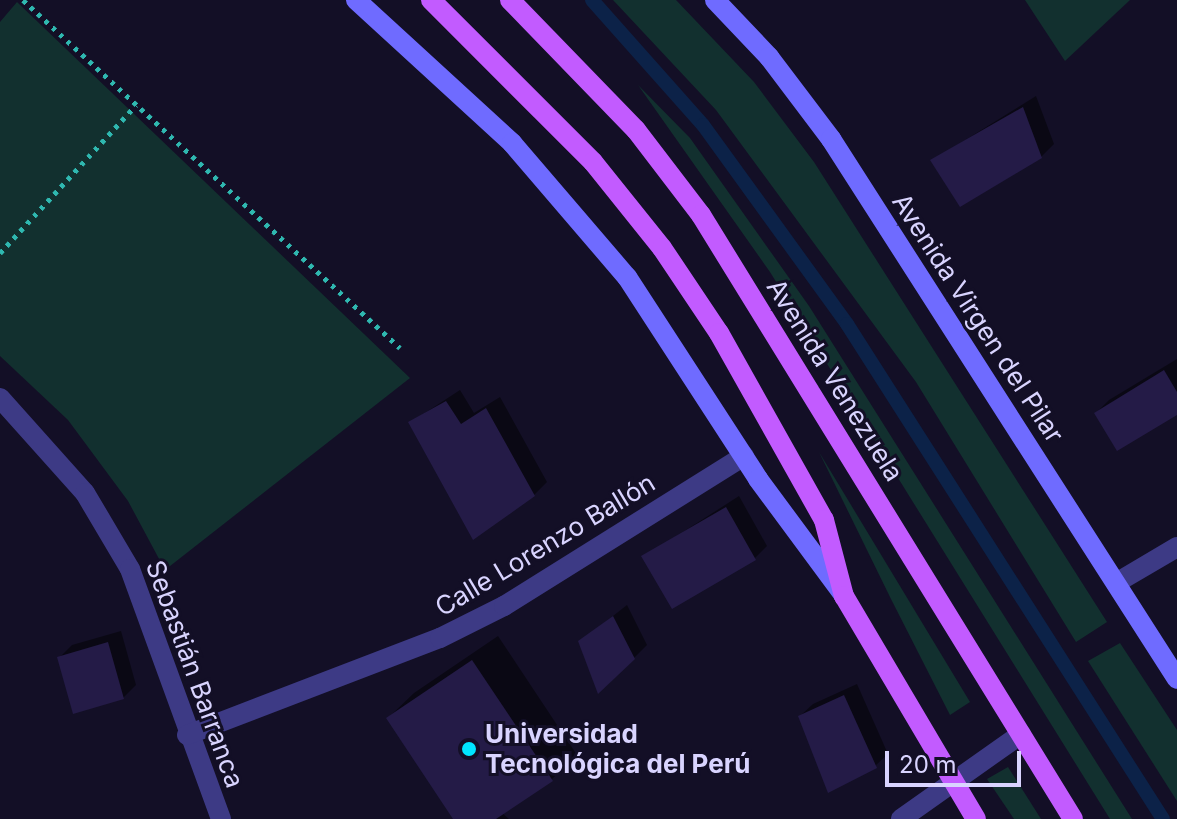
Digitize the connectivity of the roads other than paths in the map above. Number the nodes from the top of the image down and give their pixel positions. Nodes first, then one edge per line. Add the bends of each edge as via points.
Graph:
1 (356, 0) edge
2 (431, 0) edge
3 (510, 0) edge
4 (715, 0) edge
5 (0, 398) edge
6 (744, 456) junction
7 (1177, 547) edge
8 (1116, 583) junction
9 (844, 596) junction
10 (1177, 679) edge
11 (1021, 734) junction
12 (187, 735) junction
13 (951, 782) junction
14 (221, 819) edge
15 (901, 819) edge
16 (976, 819) edge
17 (1073, 819) edge

1 - 6 main road via 512,143 627,277
2 - 9 main road via 593,162 662,248 719,333 824,520
3 - 11 main road, Avenida Venezuela via 636,130 701,215
4 - 8 main road, Avenida Virgen del Pilar via 769,57 831,139
5 - 12 street, Sebastián Barranca via 85,493 130,569
6 - 9 main road
6 - 12 street, Calle Lorenzo Ballón via 504,606 440,638
7 - 8 street
8 - 10 main road, Avenida Virgen del Pilar
9 - 13 main road
11 - 13 street
11 - 17 main road, Avenida Venezuela
12 - 14 street, Sebastián Barranca
13 - 15 street
13 - 16 main road

